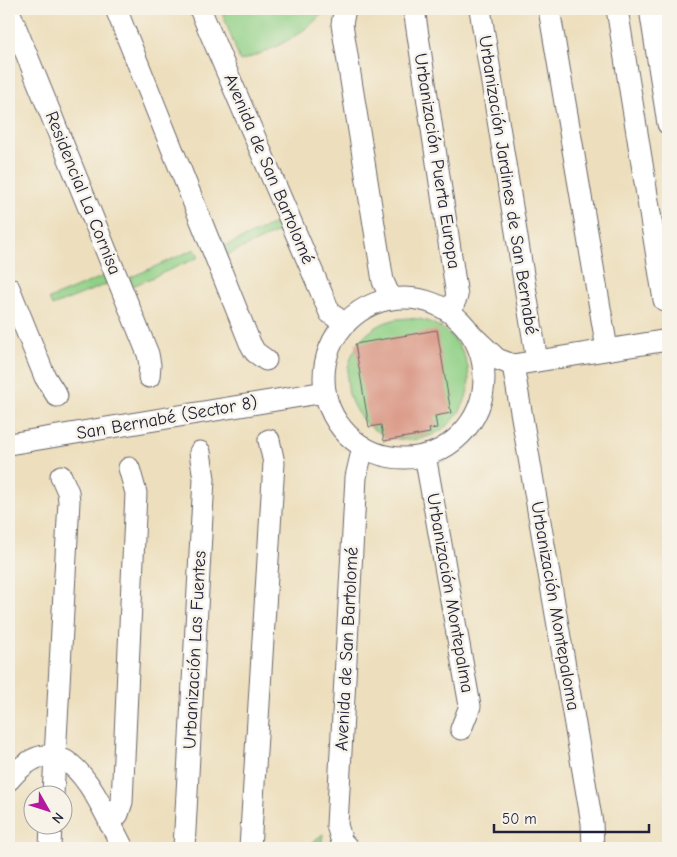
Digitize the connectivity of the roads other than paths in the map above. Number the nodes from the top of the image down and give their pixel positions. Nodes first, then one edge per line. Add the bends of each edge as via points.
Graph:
1 (116, 9) edge
2 (200, 9) edge
3 (345, 9) edge
4 (414, 9) edge
5 (480, 9) edge
6 (549, 9) edge
7 (617, 9) edge
8 (650, 9) edge
9 (9, 12) edge
10 (668, 118) edge
11 (9, 288) edge
12 (391, 299) junction
13 (664, 300) dead end
14 (450, 312) junction
15 (345, 324) junction
16 (472, 335) junction
17 (668, 340) edge
18 (607, 349) junction
19 (266, 360) dead end
20 (537, 361) junction
21 (513, 365) junction
22 (149, 377) dead end
23 (325, 392) junction
24 (57, 396) dead end
25 (477, 410) junction
26 (269, 440) dead end
27 (9, 444) edge
28 (363, 447) junction
29 (200, 452) dead end
30 (425, 455) junction
31 (129, 468) dead end
32 (61, 476) dead end
33 (461, 729) dead end
34 (55, 757) junction
35 (9, 780) edge
36 (54, 784) edge
37 (110, 824) junction
38 (51, 834) edge
39 (50, 848) edge
40 (123, 848) edge
41 (184, 848) edge
42 (250, 848) edge
43 (348, 848) edge
44 (593, 848) edge

1 - 19 street via 250,344
2 - 15 street, Avenida de San Bartolomé via 330,312
3 - 12 street via 343,34 383,281
4 - 14 street, Urbanización Puerta Europa via 457,296
5 - 20 street, Urbanización Jardines de San Bernabé
6 - 18 street
7 - 13 street
8 - 10 street
9 - 22 street, Residencial La Cornisa via 148,354
11 - 24 street via 45,377
12 - 14 street via 422,300
12 - 15 street via 362,310
14 - 16 street
15 - 23 street via 326,360
16 - 21 street via 496,358
16 - 25 street via 484,372
17 - 18 street
18 - 20 street
20 - 21 street
21 - 25 street via 490,389
21 - 44 street, Urbanización Montepaloma via 592,823
23 - 27 street, San Bernabé (Sector 8)
23 - 28 street via 336,421
25 - 30 street via 459,436 447,446
26 - 42 street via 274,463
28 - 30 street via 386,456
28 - 43 street, Avenida de San Bartolomé via 356,477 337,825 342,842
29 - 41 street, Urbanización Las Fuentes via 204,479
30 - 33 street, Urbanización Montepalma via 470,706
31 - 37 street via 136,493 122,802
32 - 34 street via 69,501
34 - 35 street via 39,757 28,762
34 - 36 street
34 - 37 street via 65,759 83,774
37 - 40 street
38 - 39 street

